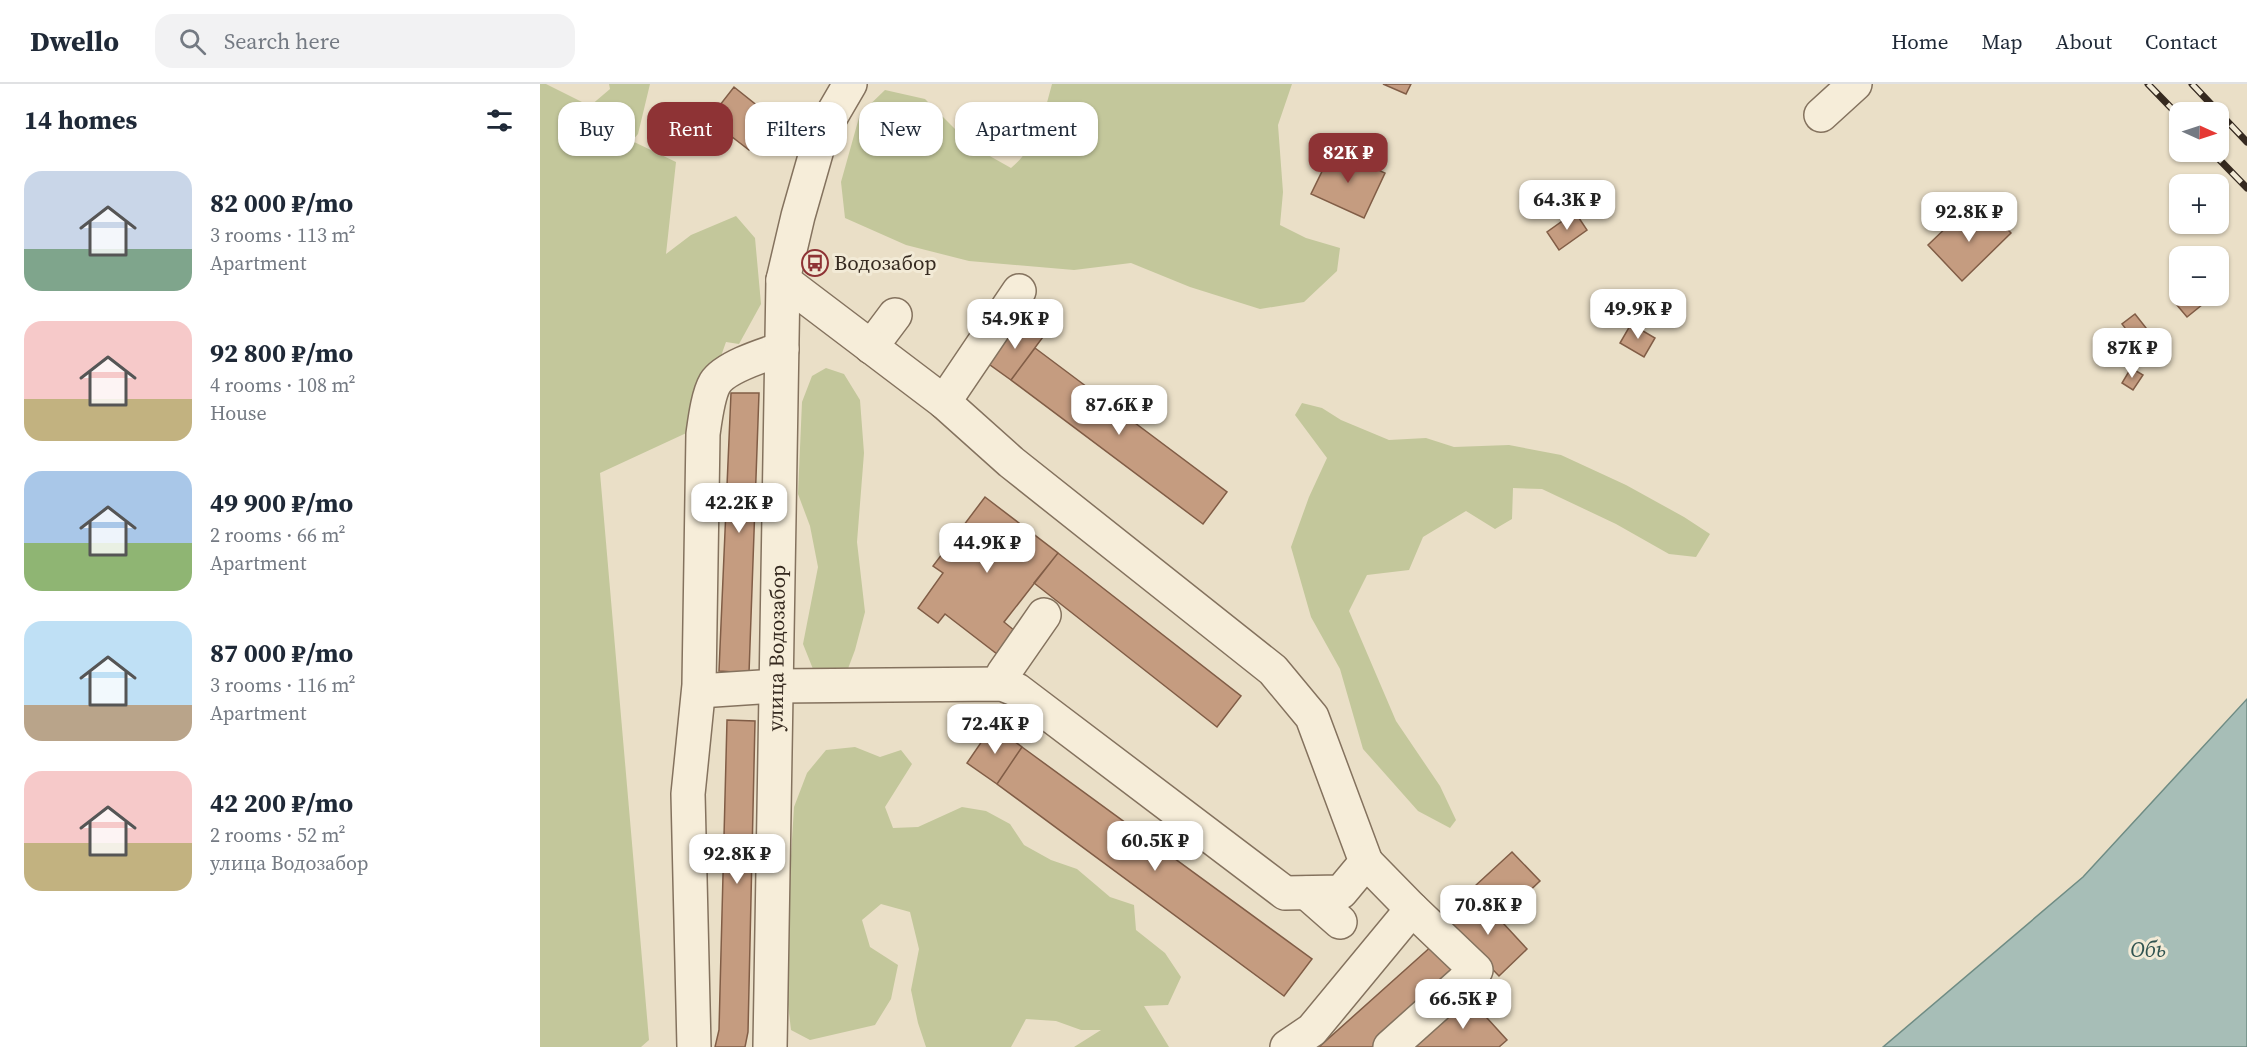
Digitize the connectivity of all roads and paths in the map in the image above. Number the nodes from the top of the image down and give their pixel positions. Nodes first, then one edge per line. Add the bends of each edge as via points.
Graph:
1 (850, 84) edge
2 (1855, 84) edge
3 (1821, 115) dead end
4 (783, 280) junction
5 (1019, 291) dead end
6 (895, 315) dead end
7 (871, 346) junction
8 (782, 349) junction
9 (944, 402) junction
10 (1044, 615) dead end
11 (1002, 684) junction
12 (777, 686) junction
13 (699, 691) junction
14 (1366, 862) junction
15 (1307, 893) junction
16 (1412, 909) junction
17 (1340, 922) dead end
18 (694, 1047) edge
19 (770, 1047) edge
20 (1287, 1047) edge
21 (1390, 1047) edge

1 - 4 street, улица Водозабор via 822,132
2 - 3 street
4 - 7 street
4 - 8 street, улица Водозабор
5 - 9 street
6 - 7 street
7 - 9 street
8 - 12 street, улица Водозабор
8 - 13 street via 735,368 715,383 706,412
9 - 14 street via 1011,462 1273,670 1312,717
10 - 11 street via 1003,674
11 - 12 street
11 - 15 street via 1017,690 1285,893
12 - 13 street
12 - 19 street, улица Водозабор
13 - 18 street via 688,794
14 - 15 street via 1341,892
14 - 16 street
15 - 17 street
16 - 20 street via 1312,1030
16 - 21 street via 1476,970

